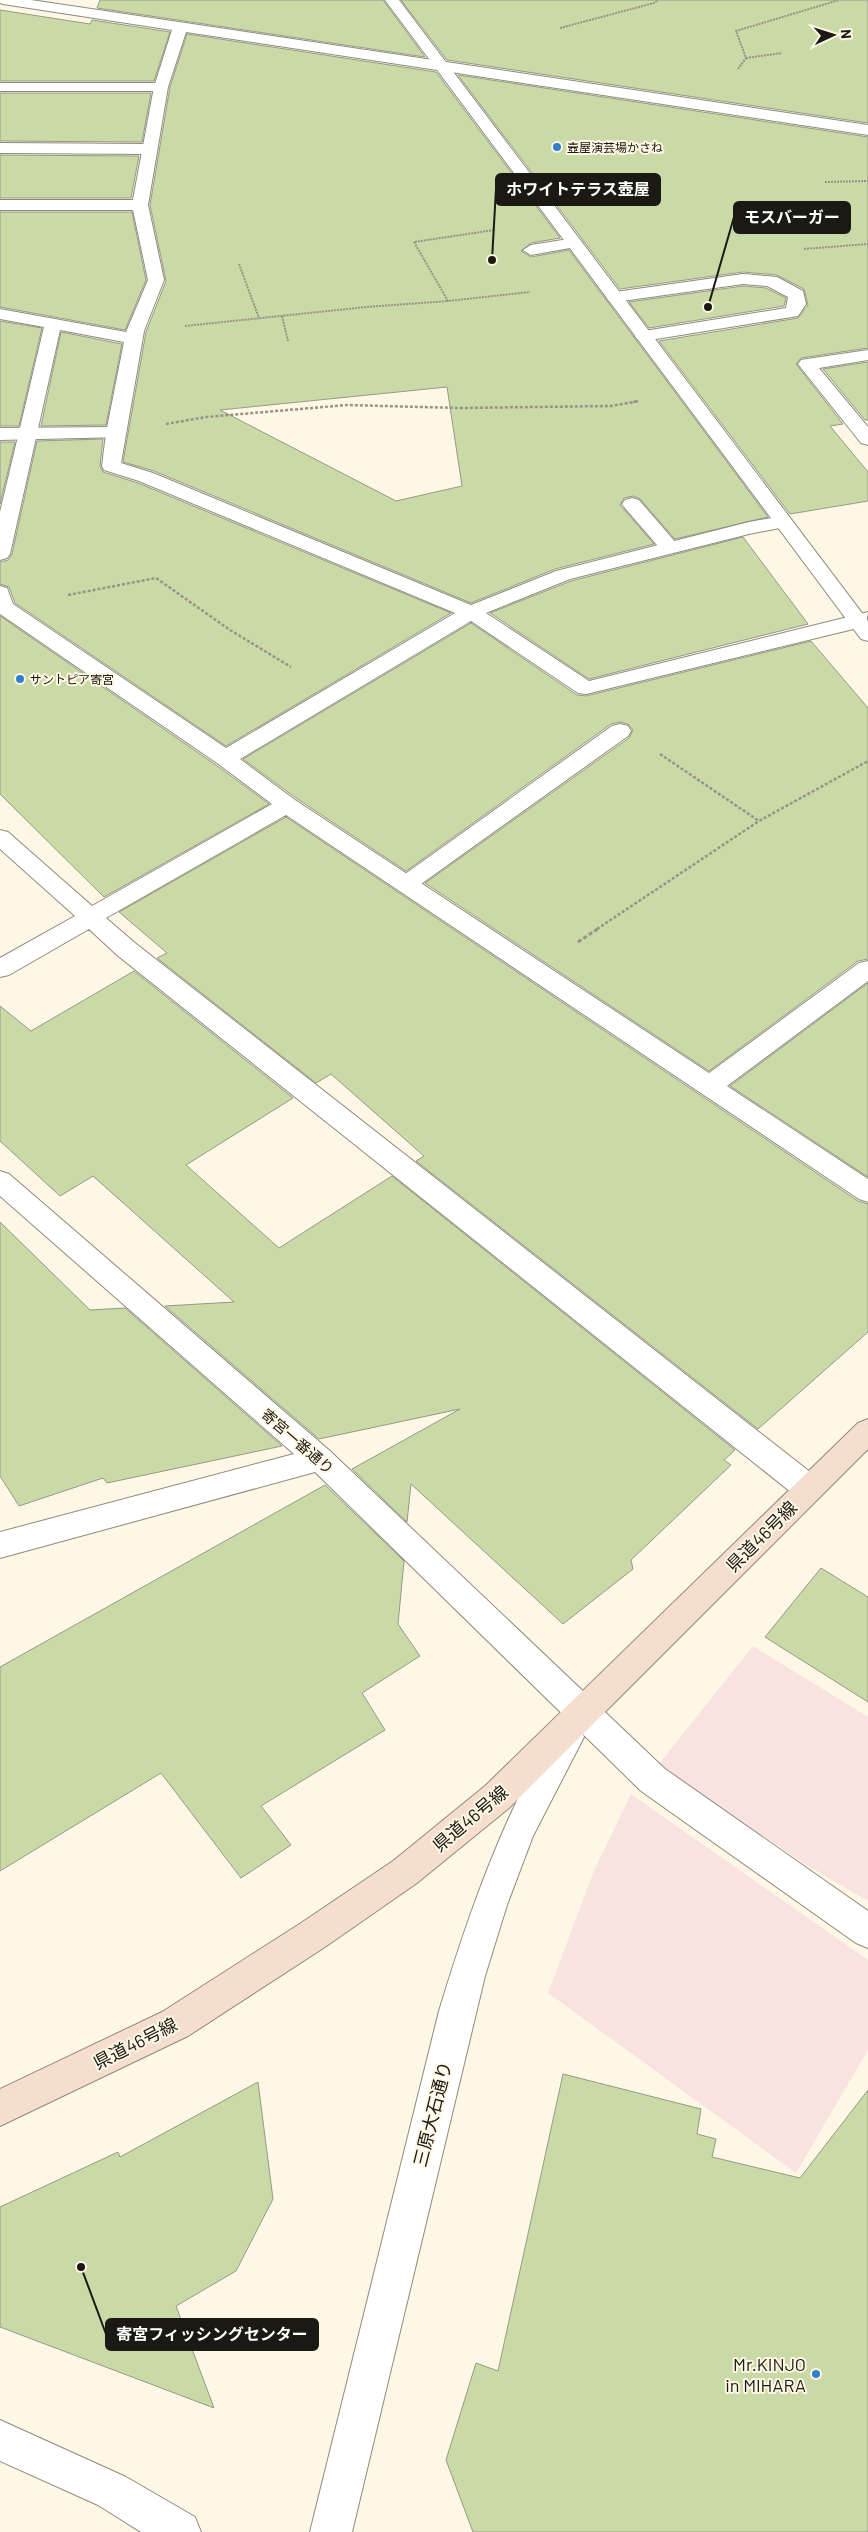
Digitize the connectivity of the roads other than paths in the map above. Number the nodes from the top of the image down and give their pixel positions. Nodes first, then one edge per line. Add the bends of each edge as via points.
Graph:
1 (3, 0) edge
2 (392, 0) edge
3 (180, 27) junction
4 (441, 65) junction
5 (0, 87) edge
6 (161, 87) junction
7 (868, 130) edge
8 (0, 148) edge
9 (149, 149) junction
10 (140, 204) junction
11 (0, 205) edge
12 (576, 243) junction
13 (531, 250) dead end
14 (646, 277) dead end
15 (610, 290) junction
16 (0, 314) edge
17 (53, 324) junction
18 (134, 335) junction
19 (644, 336) junction
20 (868, 355) edge
21 (115, 433) junction
22 (0, 434) edge
23 (28, 434) junction
24 (868, 440) edge
25 (632, 504) dead end
26 (782, 522) junction
27 (670, 548) junction
28 (0, 554) edge
29 (2, 599) edge
30 (471, 612) junction
31 (865, 625) edge
32 (620, 731) road end
33 (225, 758) junction
34 (287, 805) junction
35 (0, 837) edge
36 (406, 884) junction
37 (92, 918) junction
38 (0, 969) edge
39 (868, 970) edge
40 (709, 1086) junction
41 (0, 1181) edge
42 (868, 1192) edge
43 (868, 1432) edge
44 (320, 1459) junction
45 (808, 1488) junction
46 (0, 1545) edge
47 (582, 1714) junction
48 (868, 1931) edge
49 (0, 2108) edge
50 (0, 2440) edge
51 (180, 2532) edge
52 (331, 2532) edge

1 - 3 street
2 - 4 street
3 - 4 street
3 - 6 street
4 - 7 street
4 - 12 street
5 - 6 street
6 - 9 street
8 - 9 street
9 - 10 street
10 - 11 street
10 - 18 street via 156,280
12 - 13 street
12 - 15 street
14 - 15 street
15 - 19 street
15 - 19 street via 743,279 770,281 797,295 797,304 792,312
16 - 17 street
17 - 18 street
17 - 23 street
18 - 21 street
19 - 26 street
20 - 24 street via 807,364
21 - 23 street
21 - 30 street via 111,466 146,477
22 - 23 street
23 - 28 street
25 - 27 street
26 - 27 street
26 - 31 street
27 - 30 street via 564,575
29 - 33 street
30 - 31 street via 586,688
30 - 33 street
32 - 36 street
33 - 34 street
34 - 36 street
34 - 37 street
35 - 37 street
36 - 40 street
37 - 38 street
37 - 45 street via 134,955
39 - 40 street
40 - 42 street
41 - 44 street, 寄宮一番通り
43 - 45 main road, 県道46号線
44 - 46 street
44 - 47 street, 寄宮一番通り via 525,1654
45 - 47 main road, 県道46号線
47 - 48 street, 寄宮一番通り via 653,1780
47 - 49 main road, 県道46号線 via 497,1797 405,1872 313,1935 176,2024
47 - 52 street, 三原大石通り via 552,1763 527,1816 498,1883 476,1946
50 - 51 street via 112,2491

